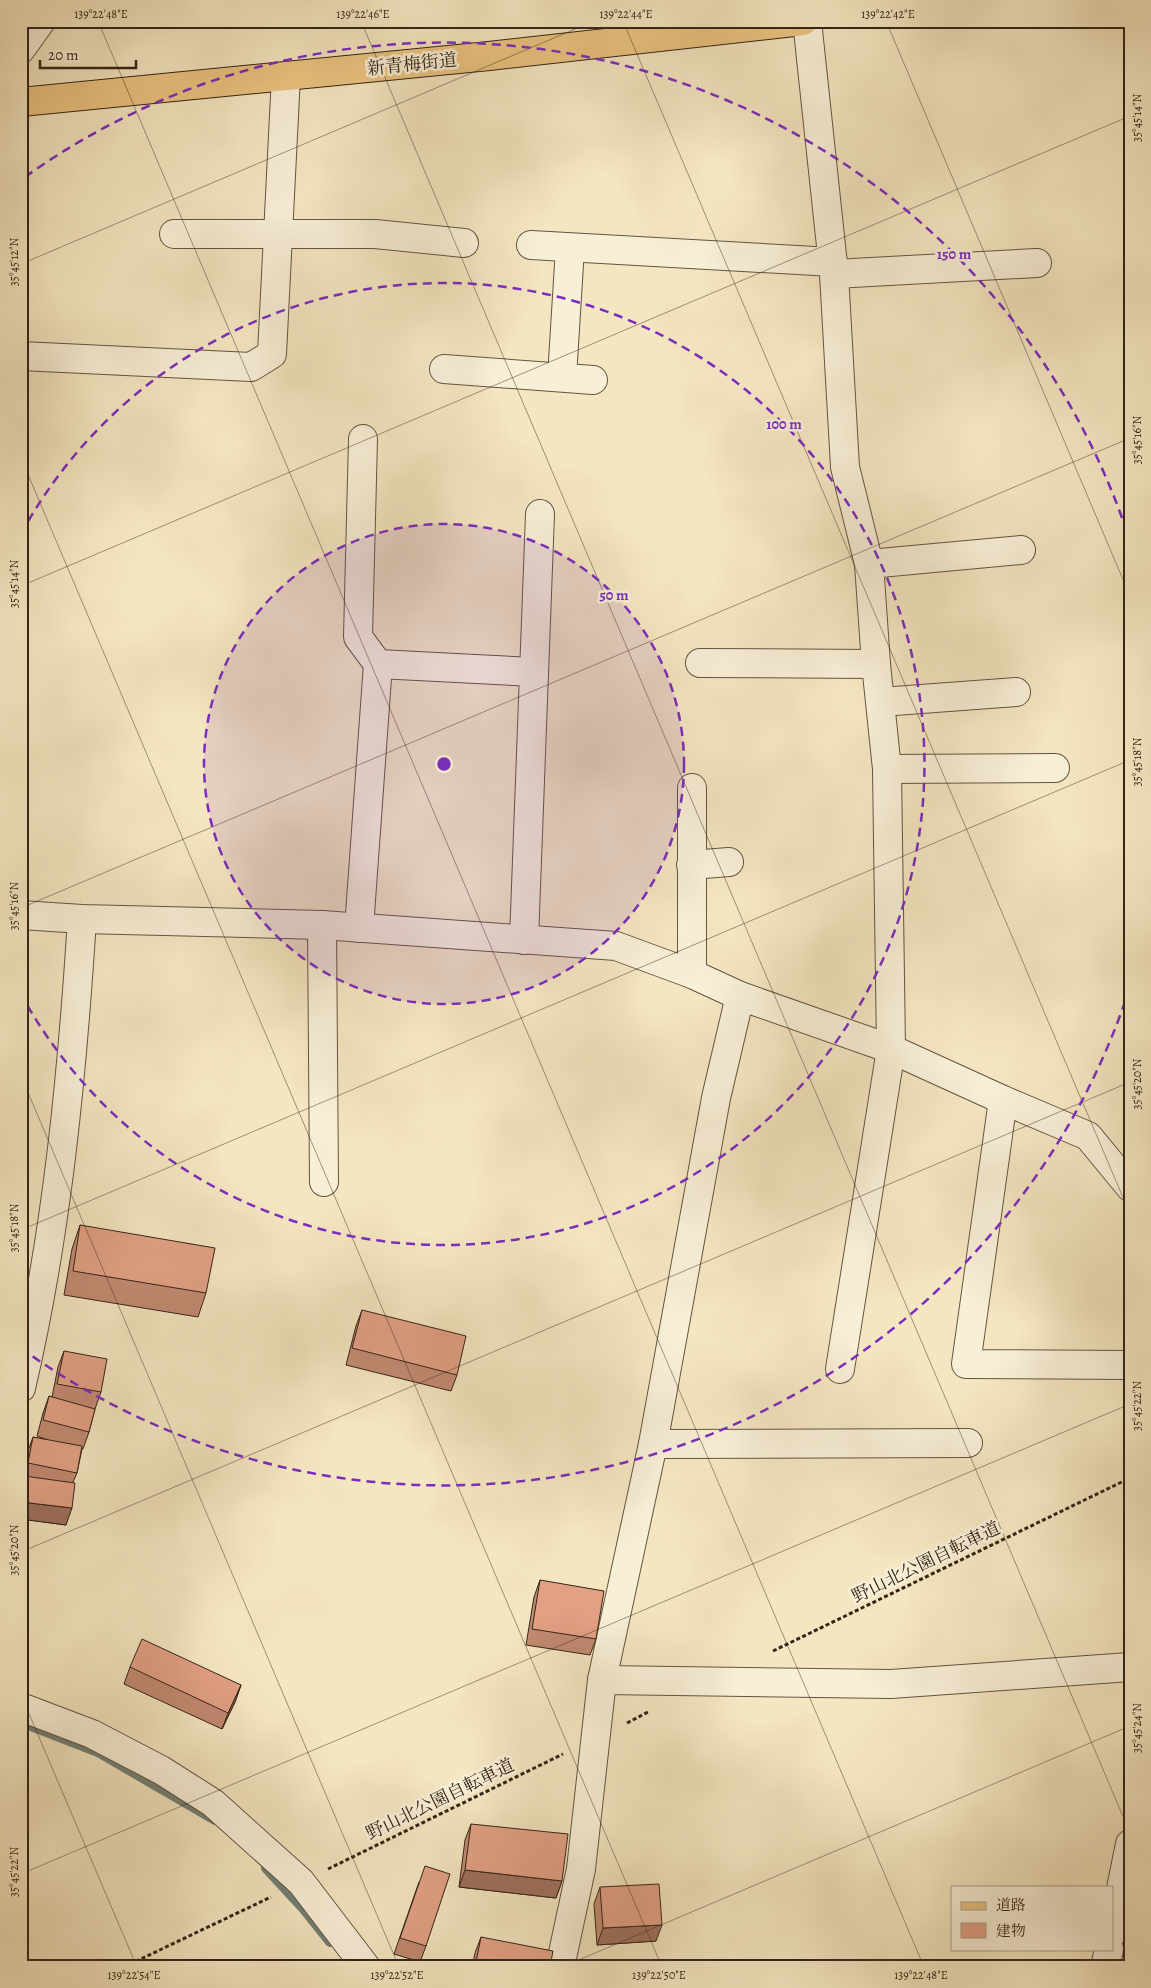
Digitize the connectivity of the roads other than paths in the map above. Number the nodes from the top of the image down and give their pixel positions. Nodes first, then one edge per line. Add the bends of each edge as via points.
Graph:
1 (41, 21) edge
2 (803, 21) edge
3 (807, 21) edge
4 (21, 49) edge
5 (286, 76) junction
6 (21, 102) edge
7 (278, 232) junction
8 (174, 234) dead end
9 (464, 243) dead end
10 (531, 244) dead end
11 (570, 248) junction
12 (1036, 262) dead end
13 (834, 268) junction
14 (21, 356) edge
15 (444, 369) dead end
16 (562, 378) junction
17 (593, 380) dead end
18 (363, 439) dead end
19 (540, 514) dead end
20 (1021, 550) dead end
21 (869, 564) junction
22 (700, 663) dead end
23 (378, 664) junction
24 (876, 664) junction
25 (534, 672) junction
26 (1016, 692) dead end
27 (880, 702) junction
28 (1056, 768) dead end
29 (887, 769) junction
30 (692, 788) dead end
31 (729, 862) dead end
32 (691, 865) junction
33 (21, 915) edge
34 (82, 919) junction
35 (322, 925) junction
36 (359, 928) junction
37 (524, 940) junction
38 (692, 974) junction
39 (740, 996) junction
40 (891, 1049) junction
41 (1003, 1100) junction
42 (324, 1182) dead end
43 (1130, 1187) edge
44 (1130, 1365) edge
45 (840, 1369) dead end
46 (21, 1388) edge
47 (968, 1443) dead end
48 (653, 1444) junction
49 (1130, 1667) edge
50 (602, 1680) junction
51 (21, 1708) edge
52 (1130, 1844) edge
53 (1114, 1923) edge
54 (1109, 1950) edge
55 (366, 1967) edge
56 (560, 1967) edge
57 (1105, 1967) edge

1 - 4 street
2 - 5 main road, 新青梅街道
3 - 13 street
5 - 6 main road, 新青梅街道
5 - 7 street
7 - 8 street
7 - 9 street via 375,234
7 - 14 street via 272,354 251,367
10 - 11 street
11 - 13 street
11 - 16 street
12 - 13 street
13 - 21 street via 845,466
15 - 16 street
16 - 17 street
18 - 23 street via 358,638
19 - 25 street
20 - 21 street
21 - 24 street
22 - 24 street
23 - 25 street
23 - 36 street
24 - 27 street
25 - 37 street
26 - 27 street
27 - 29 street
28 - 29 street
29 - 40 street
30 - 32 street
31 - 32 street
32 - 38 street
33 - 34 street
34 - 35 street
34 - 46 street via 74,1042 50,1239 37,1320
35 - 36 street
35 - 42 street
36 - 37 street
37 - 38 street via 616,946
38 - 39 street
39 - 40 street
39 - 48 street via 716,1098
40 - 41 street
40 - 45 street
41 - 43 street via 1088,1136
41 - 44 street via 966,1364
47 - 48 street
48 - 50 street
49 - 50 street via 891,1684
50 - 56 street via 581,1869
51 - 55 street via 92,1734 161,1770 213,1803 301,1882
52 - 53 street
54 - 57 street

